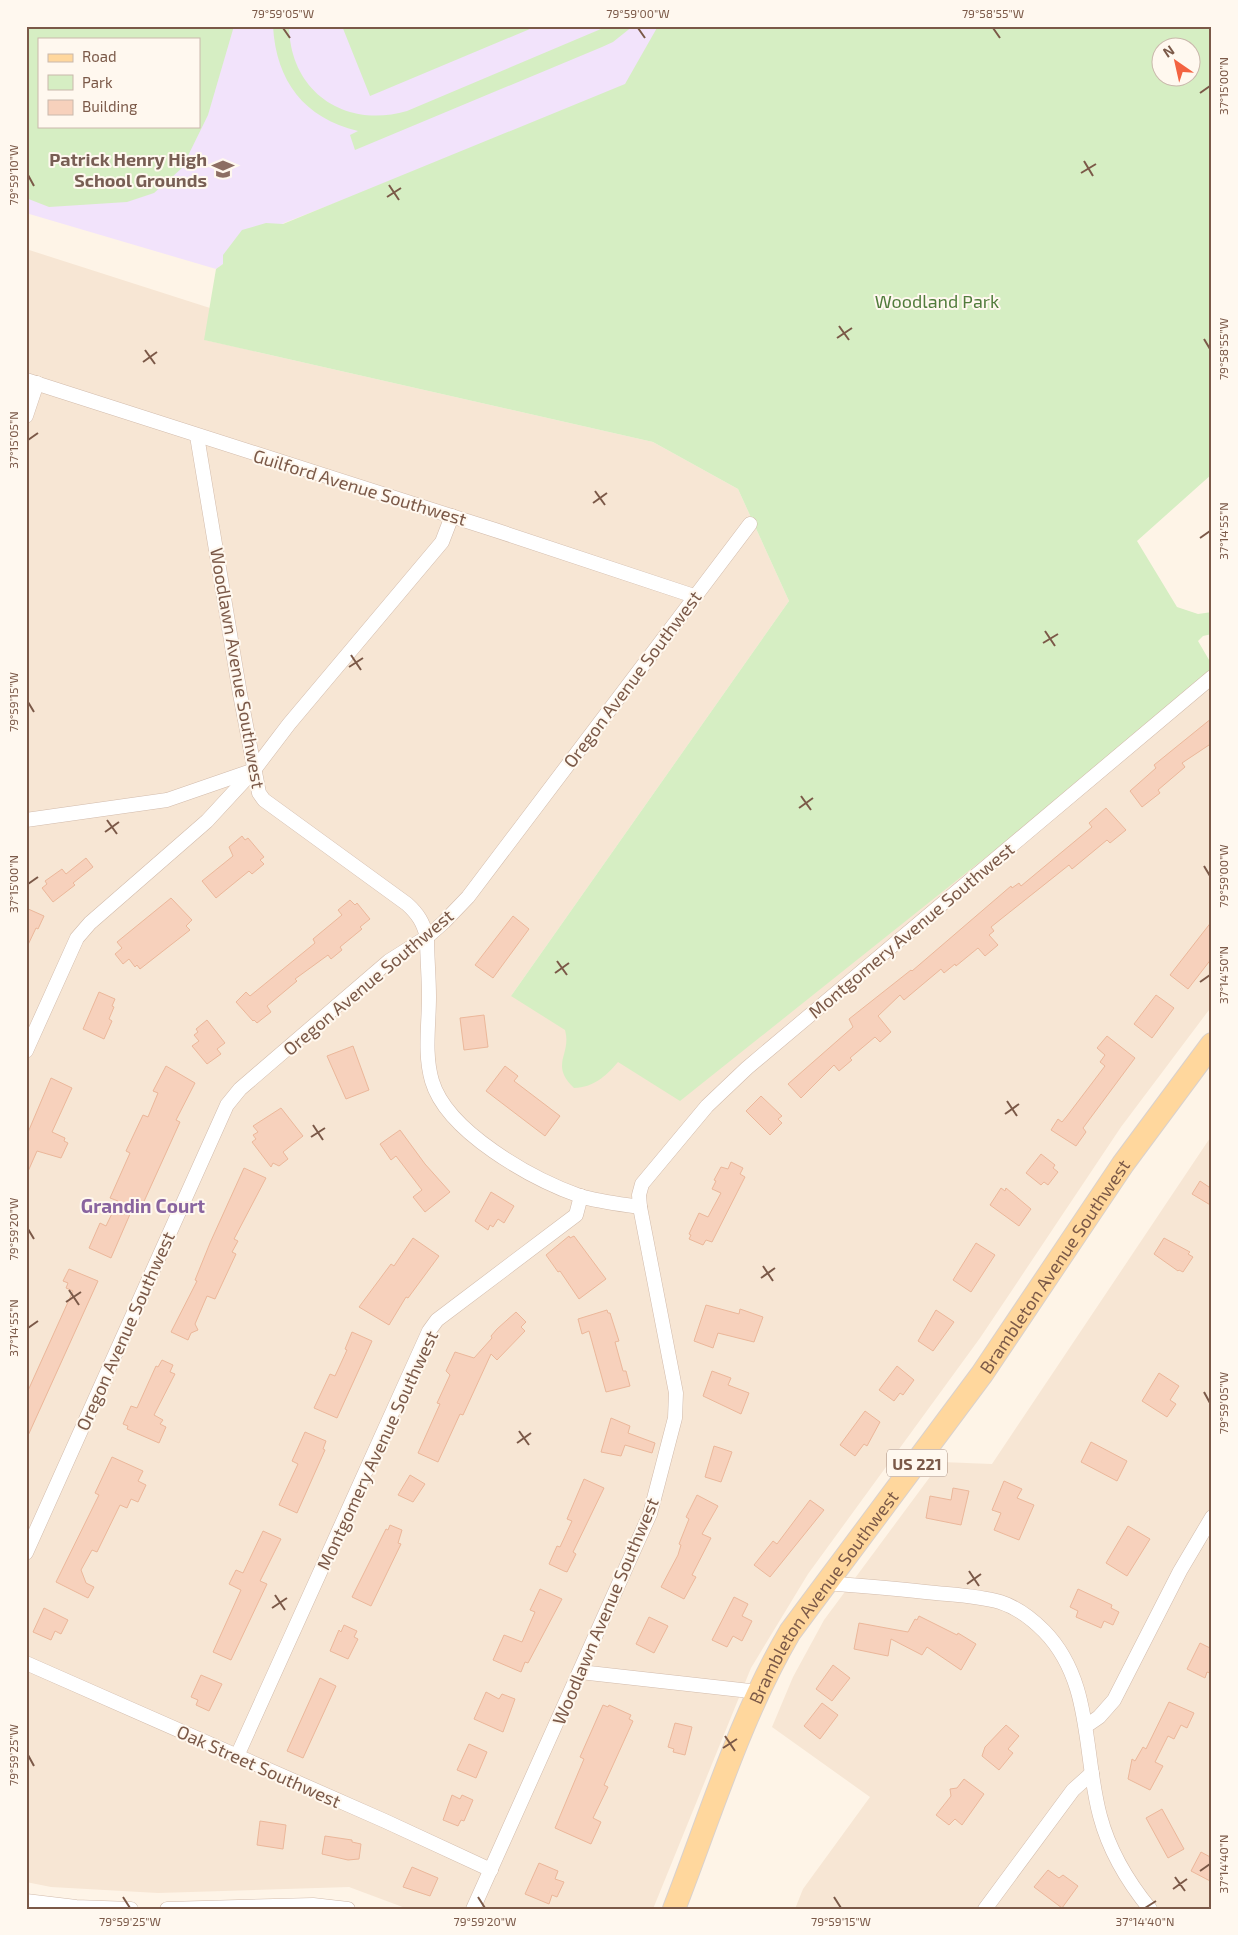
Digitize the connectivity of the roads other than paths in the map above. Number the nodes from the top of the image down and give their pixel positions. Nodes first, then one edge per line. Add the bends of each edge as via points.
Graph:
1 (32, 382) edge
2 (26, 416) edge
3 (197, 436) junction
4 (452, 516) junction
5 (750, 524) dead end
6 (694, 596) junction
7 (1212, 677) edge
8 (254, 770) junction
9 (26, 820) edge
10 (426, 937) junction
11 (26, 1051) edge
12 (1208, 1056) edge
13 (581, 1196) junction
14 (640, 1207) junction
15 (1212, 1517) edge
16 (26, 1553) edge
17 (826, 1583) junction
18 (26, 1663) edge
19 (580, 1672) junction
20 (758, 1692) junction
21 (1086, 1726) junction
22 (237, 1756) junction
23 (1092, 1773) junction
24 (490, 1870) junction
25 (26, 1901) edge
26 (132, 1909) edge
27 (167, 1909) edge
28 (348, 1909) edge
29 (473, 1909) edge
30 (674, 1909) edge
31 (985, 1909) edge
32 (1150, 1909) edge

1 - 2 street
1 - 3 street, Guilford Avenue Southwest
3 - 4 street, Guilford Avenue Southwest
3 - 8 street, Woodlawn Avenue Southwest
4 - 6 street, Guilford Avenue Southwest
4 - 8 street via 442,542
5 - 6 street, Oregon Avenue Southwest
6 - 10 street, Oregon Avenue Southwest via 483,878 444,922
7 - 14 street, Montgomery Avenue Southwest via 727,1086 649,1174 642,1184
8 - 9 street via 167,800
8 - 10 street, Woodlawn Avenue Southwest via 259,793 264,800 416,912
8 - 11 street via 207,821 77,938
10 - 13 street, Woodlawn Avenue Southwest via 428,1059 440,1101 468,1132 509,1160
10 - 16 street, Oregon Avenue Southwest via 389,961 240,1089 228,1105
12 - 17 main road, Brambleton Avenue Southwest / US 221 via 1123,1164 982,1374
13 - 14 street, Woodlawn Avenue Southwest
13 - 22 street, Montgomery Avenue Southwest via 576,1215 437,1320 429,1331
14 - 19 street, Woodlawn Avenue Southwest via 676,1393 675,1418 650,1514
15 - 21 street via 1180,1571 1114,1700 1100,1717
17 - 20 main road, Brambleton Avenue Southwest / US 221 via 790,1632
17 - 21 street via 964,1596 1000,1602 1019,1611 1035,1622 1063,1656 1075,1681
18 - 22 street, Oak Street Southwest
19 - 20 street
19 - 24 street, Woodlawn Avenue Southwest
20 - 30 main road, Brambleton Avenue Southwest / US 221
21 - 23 street
22 - 24 street, Oak Street Southwest
23 - 31 street via 1073,1790
23 - 32 street via 1105,1830 1121,1866
24 - 29 street, Woodlawn Avenue Southwest
25 - 26 street
27 - 28 street via 313,1905

